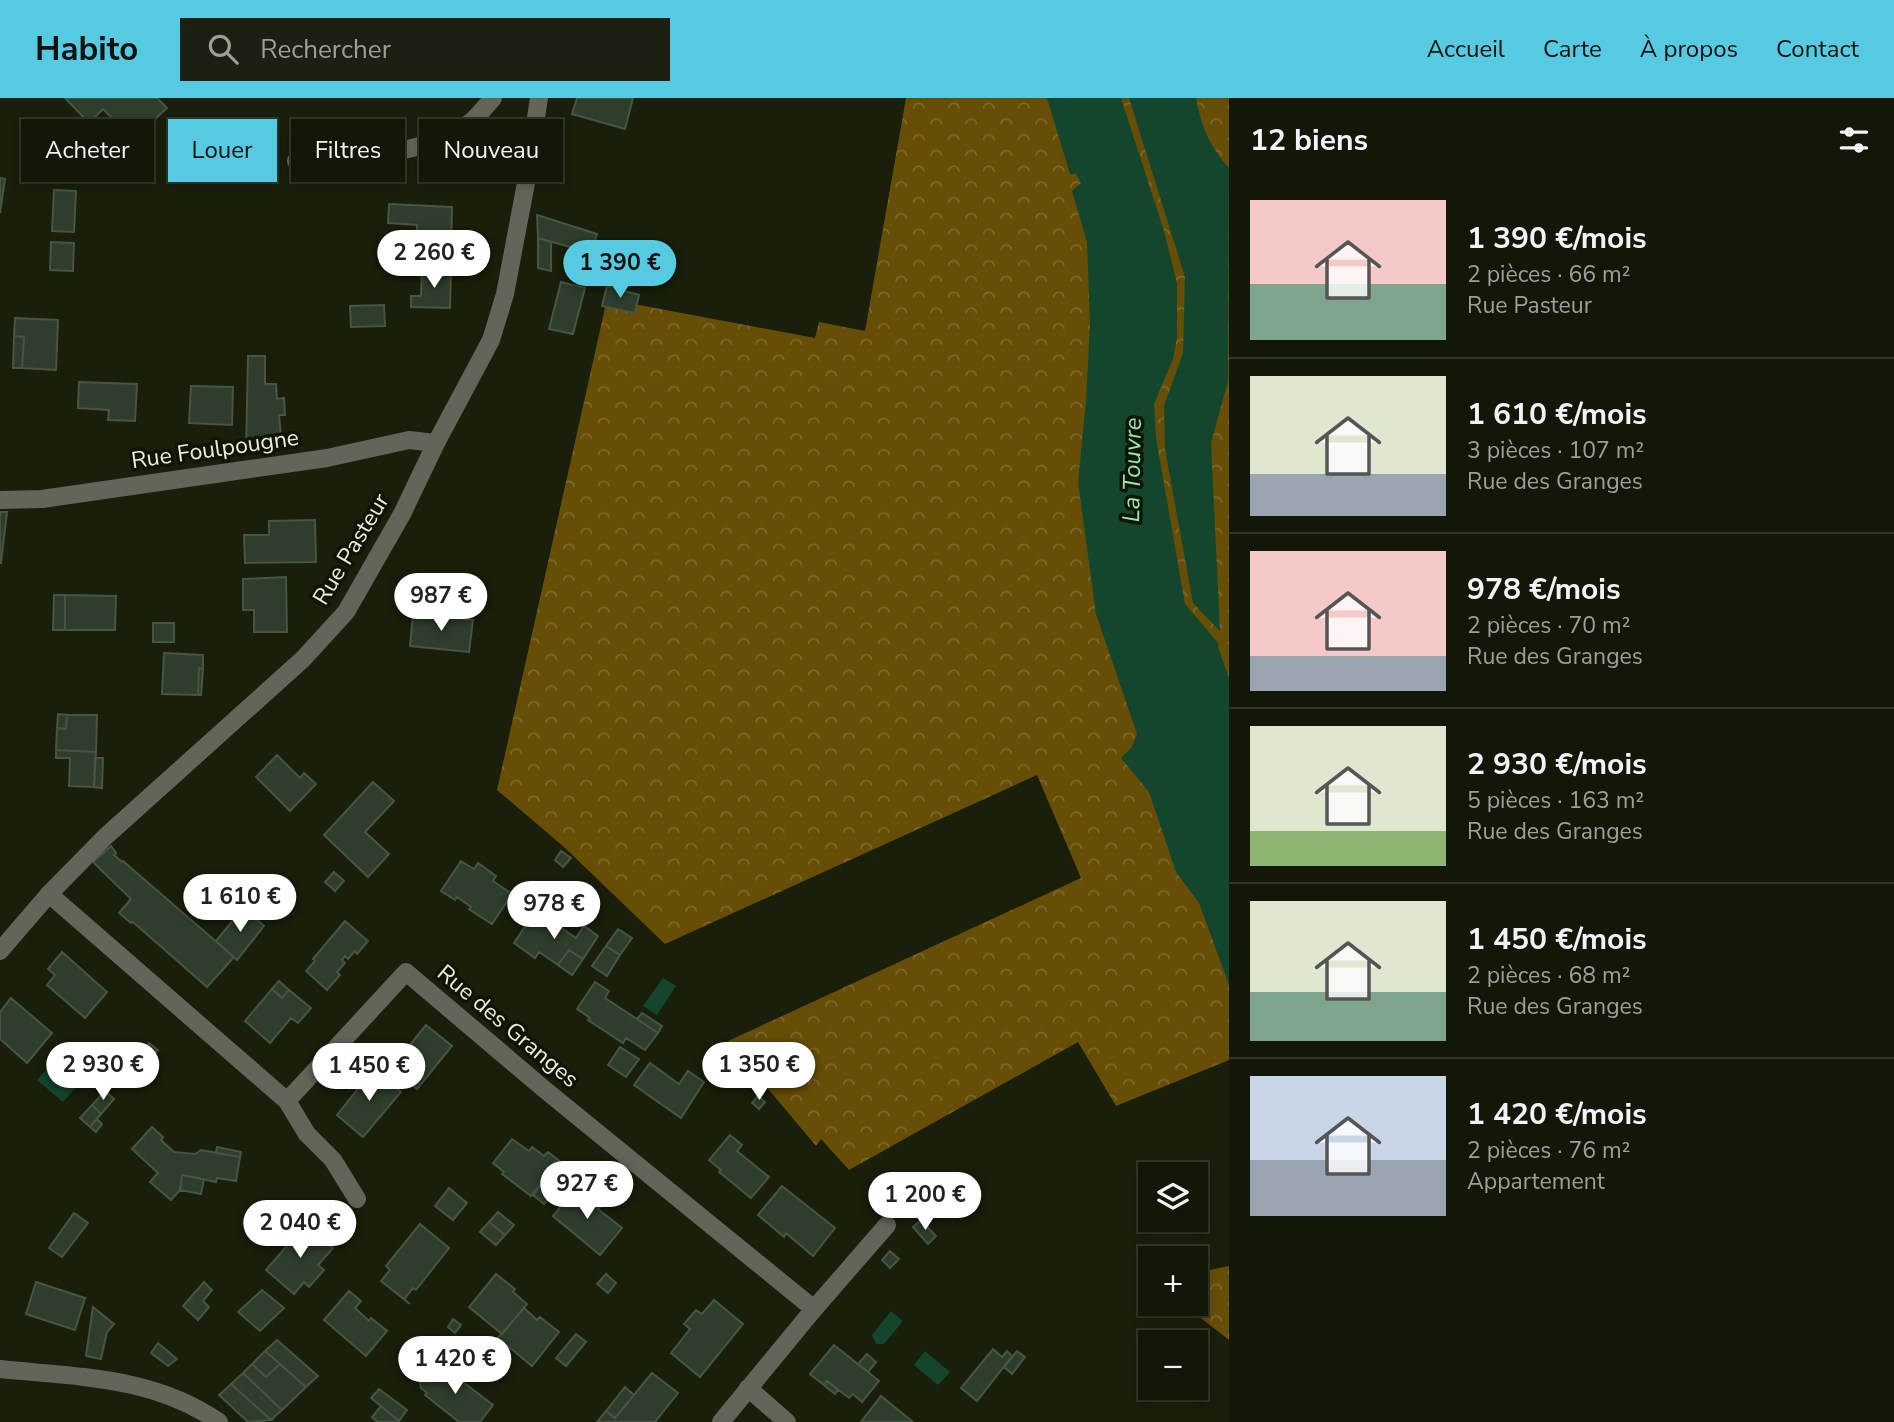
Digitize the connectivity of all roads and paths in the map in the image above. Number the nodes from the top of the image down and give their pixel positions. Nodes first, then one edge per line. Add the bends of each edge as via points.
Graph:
1 (493, 98) edge
2 (538, 99) edge
3 (405, 148) edge
4 (436, 443) junction
5 (0, 500) edge
6 (49, 894) junction
7 (0, 951) edge
8 (287, 1101) junction
9 (357, 1199) dead end
10 (887, 1225) dead end
11 (814, 1309) junction
12 (0, 1368) edge
13 (748, 1388) junction
14 (219, 1422) edge
15 (721, 1422) edge
16 (787, 1422) edge

1 - 3 street via 457,131
2 - 4 street, Rue Pasteur via 505,294 491,340
4 - 5 street, Rue Foulpougne via 409,440 327,458 42,499
4 - 6 street, Rue Pasteur via 346,612 303,659 105,837
6 - 7 street, Rue Pasteur
6 - 8 street
8 - 9 street
8 - 11 street, Rue des Granges via 406,972
10 - 11 street
11 - 13 street
12 - 14 street via 133,1383 180,1398
13 - 15 street
13 - 16 street

